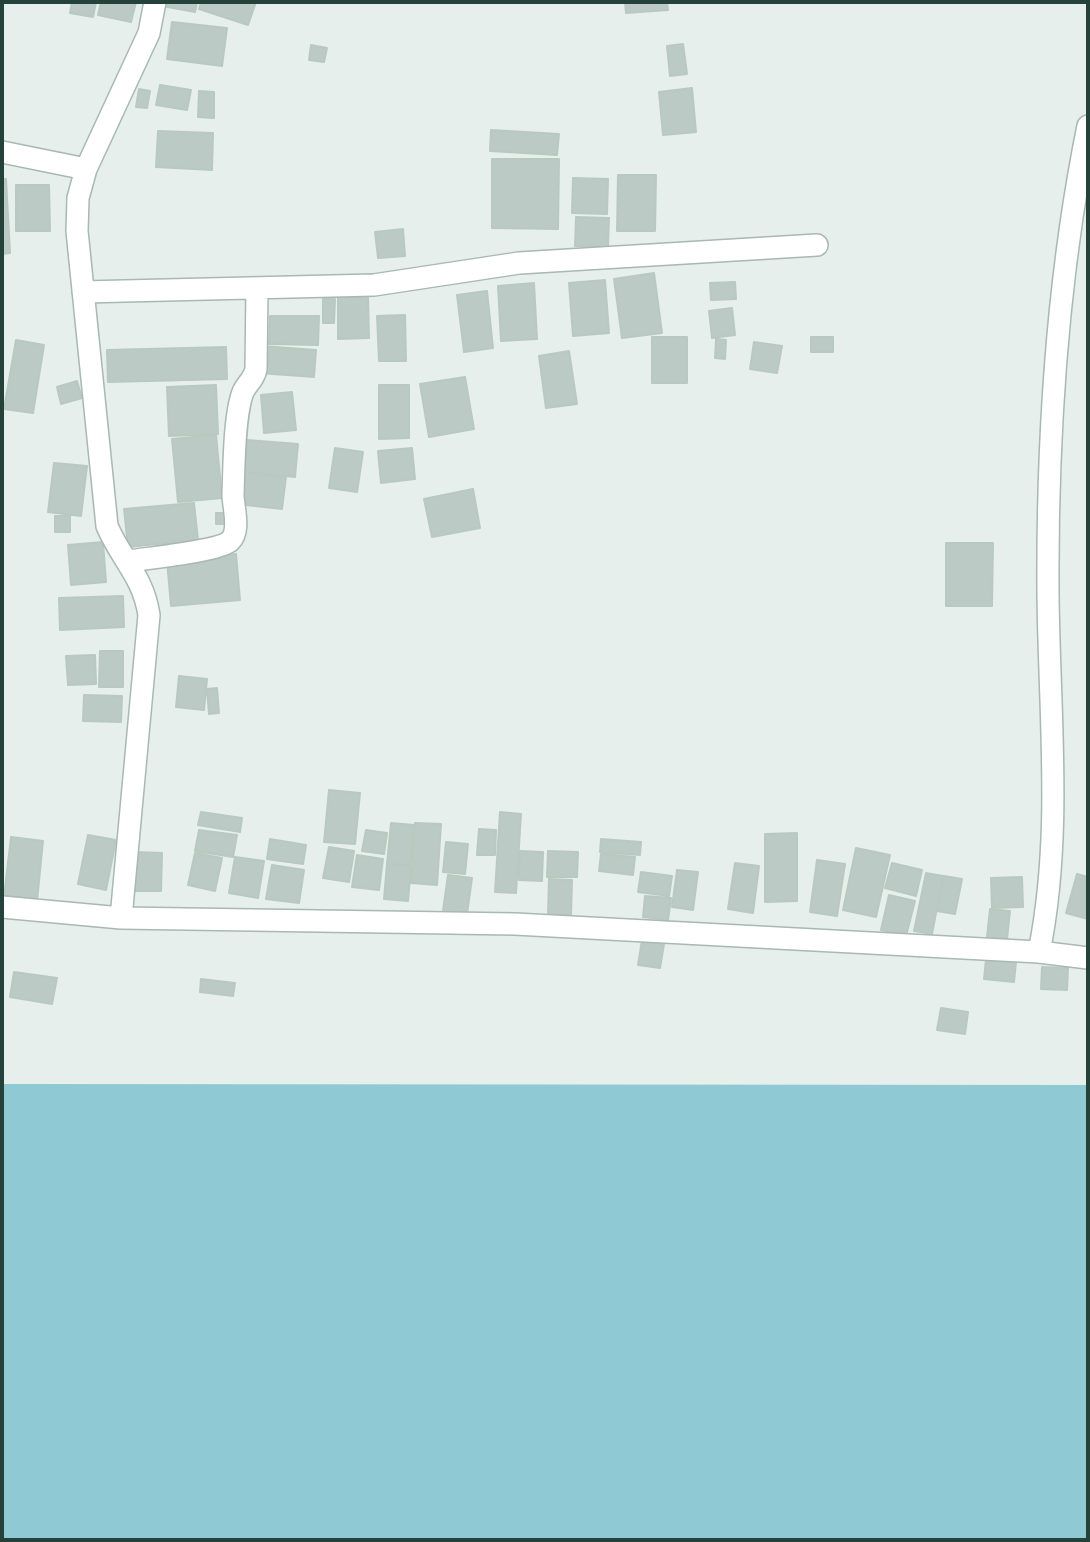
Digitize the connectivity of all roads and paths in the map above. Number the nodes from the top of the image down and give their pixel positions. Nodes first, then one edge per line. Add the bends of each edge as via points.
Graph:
1 (155, 2) edge
2 (1088, 125) edge
3 (2, 152) edge
4 (86, 169) junction
5 (817, 245) dead end
6 (257, 288) junction
7 (83, 292) junction
8 (130, 561) junction
9 (2, 907) edge
10 (121, 918) junction
11 (1039, 952) junction
12 (1088, 958) edge

1 - 4 street via 149,33
2 - 11 street via 1074,195 1052,414 1048,593 1051,850
3 - 4 street
4 - 7 street via 78,198 77,231
5 - 6 street via 519,263 374,285
6 - 7 street
6 - 8 street via 256,369 244,391 237,437 232,540 216,547
7 - 8 street via 107,526
8 - 10 street via 146,594 149,615
9 - 10 street
10 - 11 street via 516,924
11 - 12 street

